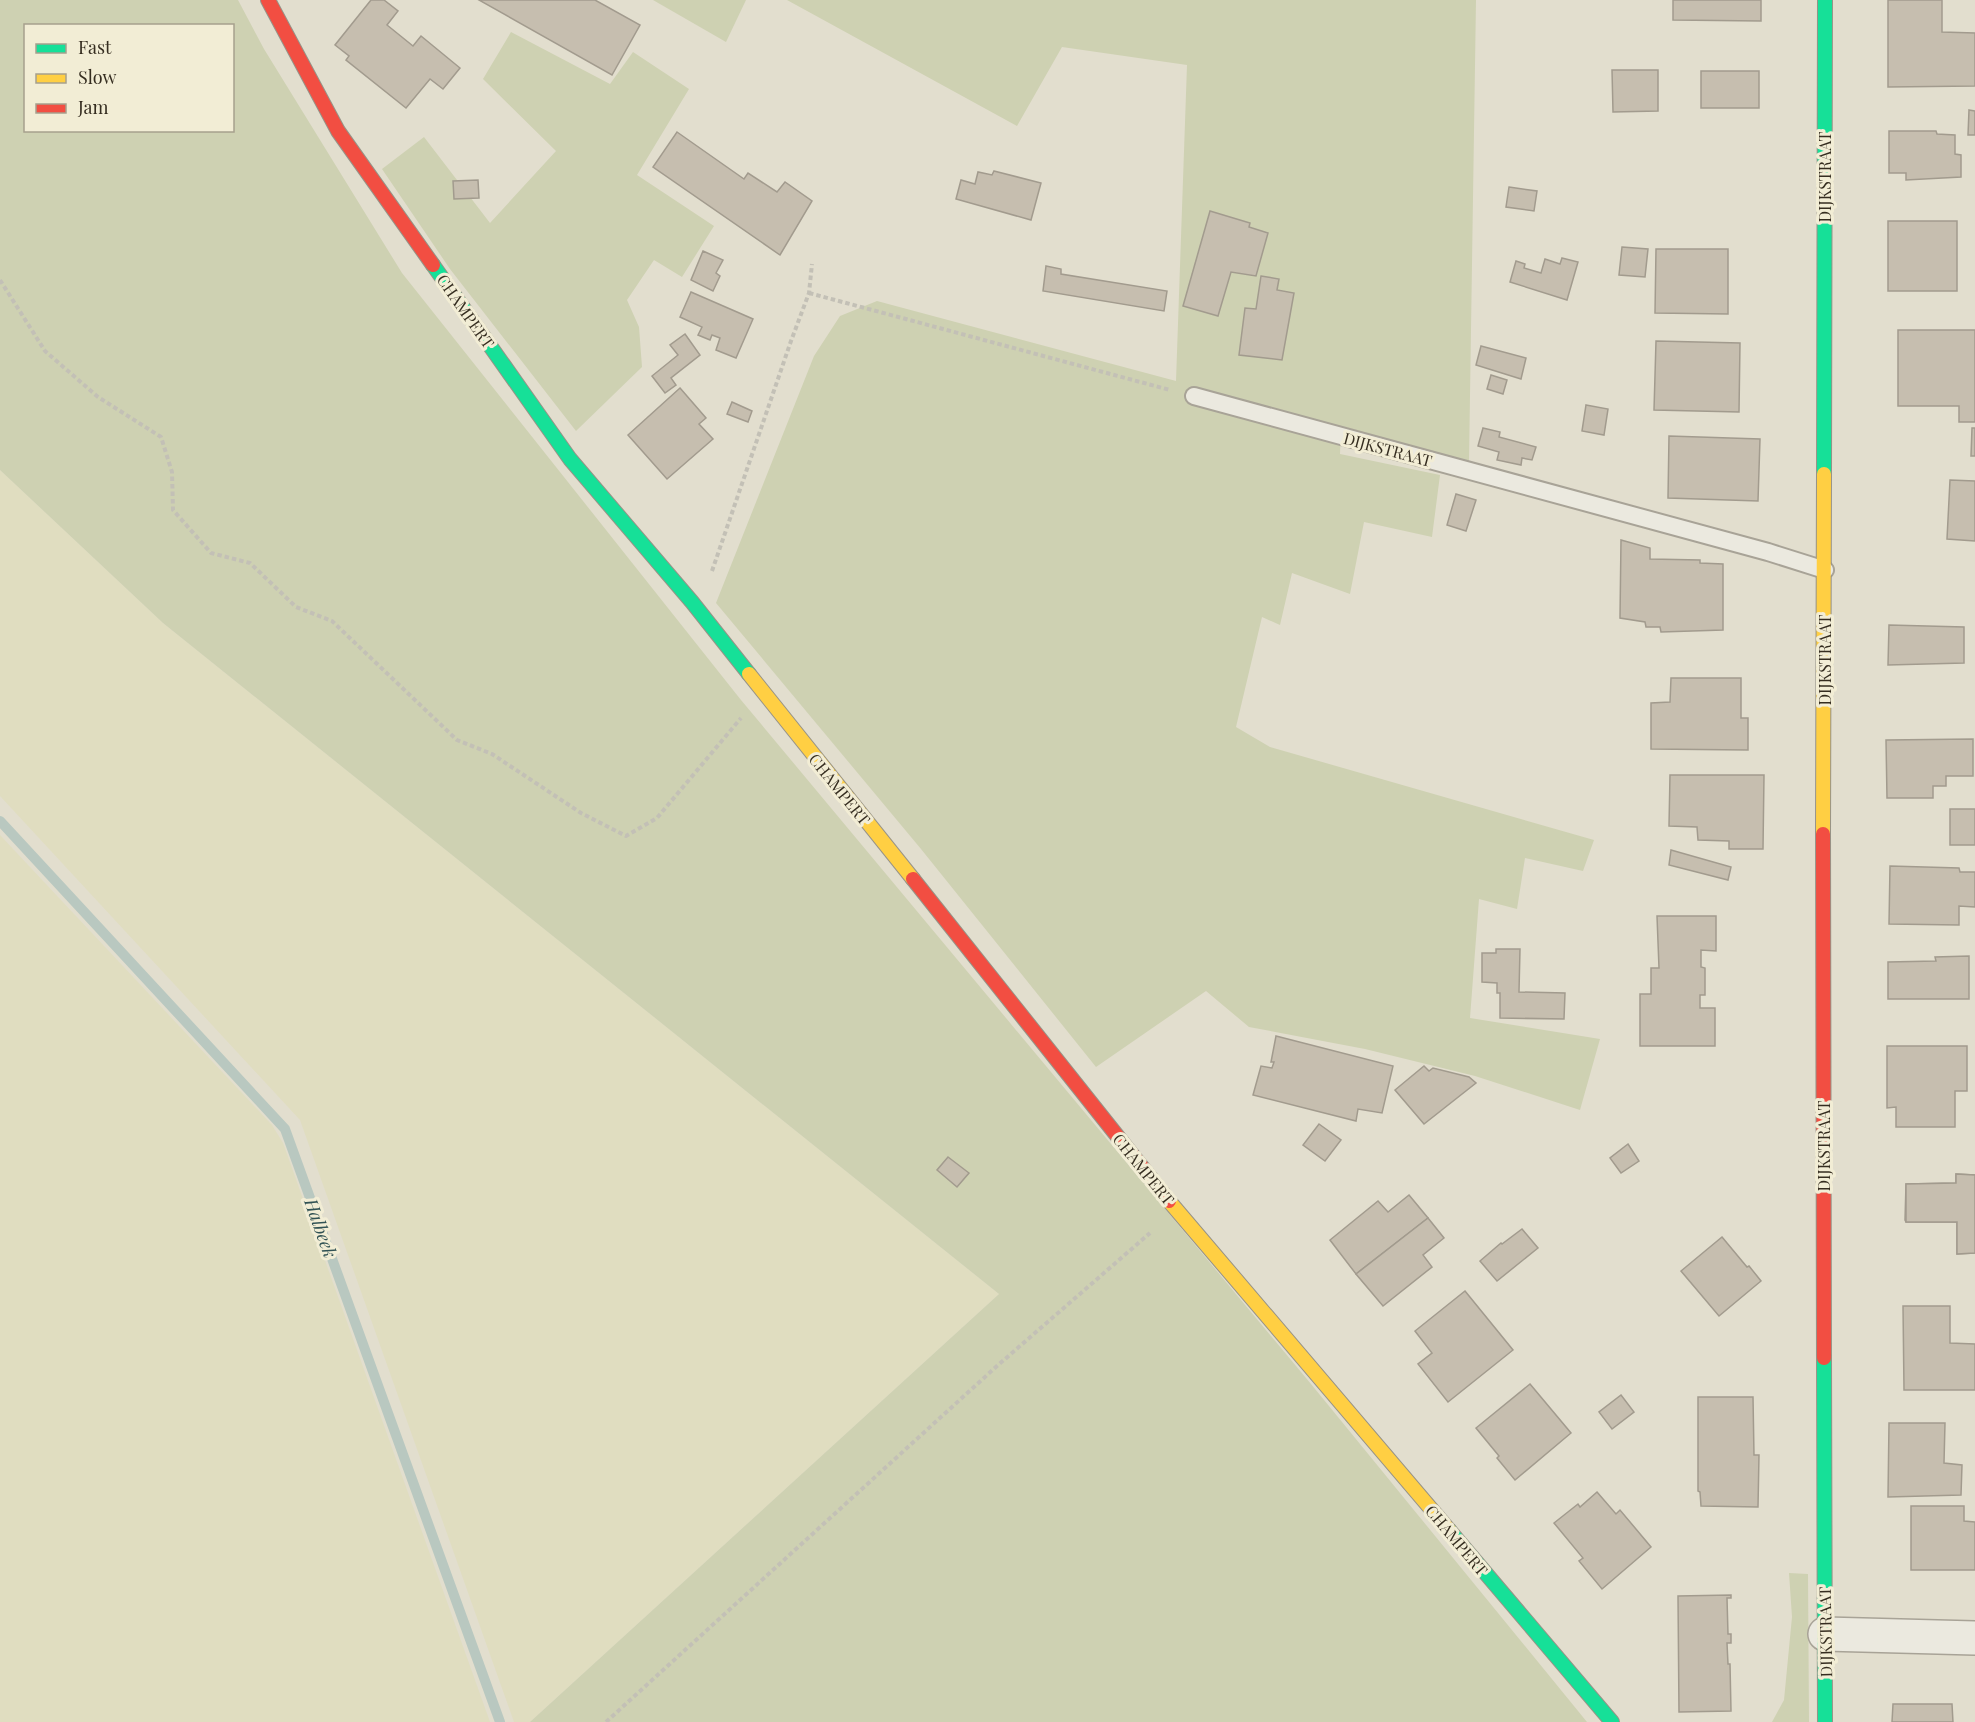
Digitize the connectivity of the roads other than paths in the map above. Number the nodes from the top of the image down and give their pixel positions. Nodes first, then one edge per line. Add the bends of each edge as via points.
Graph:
1 (268, 0) edge
2 (1825, 0) edge
3 (1194, 396) road end
4 (1825, 570) junction
5 (1825, 1634) junction
6 (1975, 1638) edge
7 (1612, 1722) edge
8 (1825, 1722) edge

1 - 7 street, CHAMPERT via 338,131 570,459 692,602 1176,1209
2 - 4 street, DIJKSTRAAT
3 - 4 lane, DIJKSTRAAT
4 - 5 street, DIJKSTRAAT
5 - 6 street
5 - 8 street, DIJKSTRAAT

